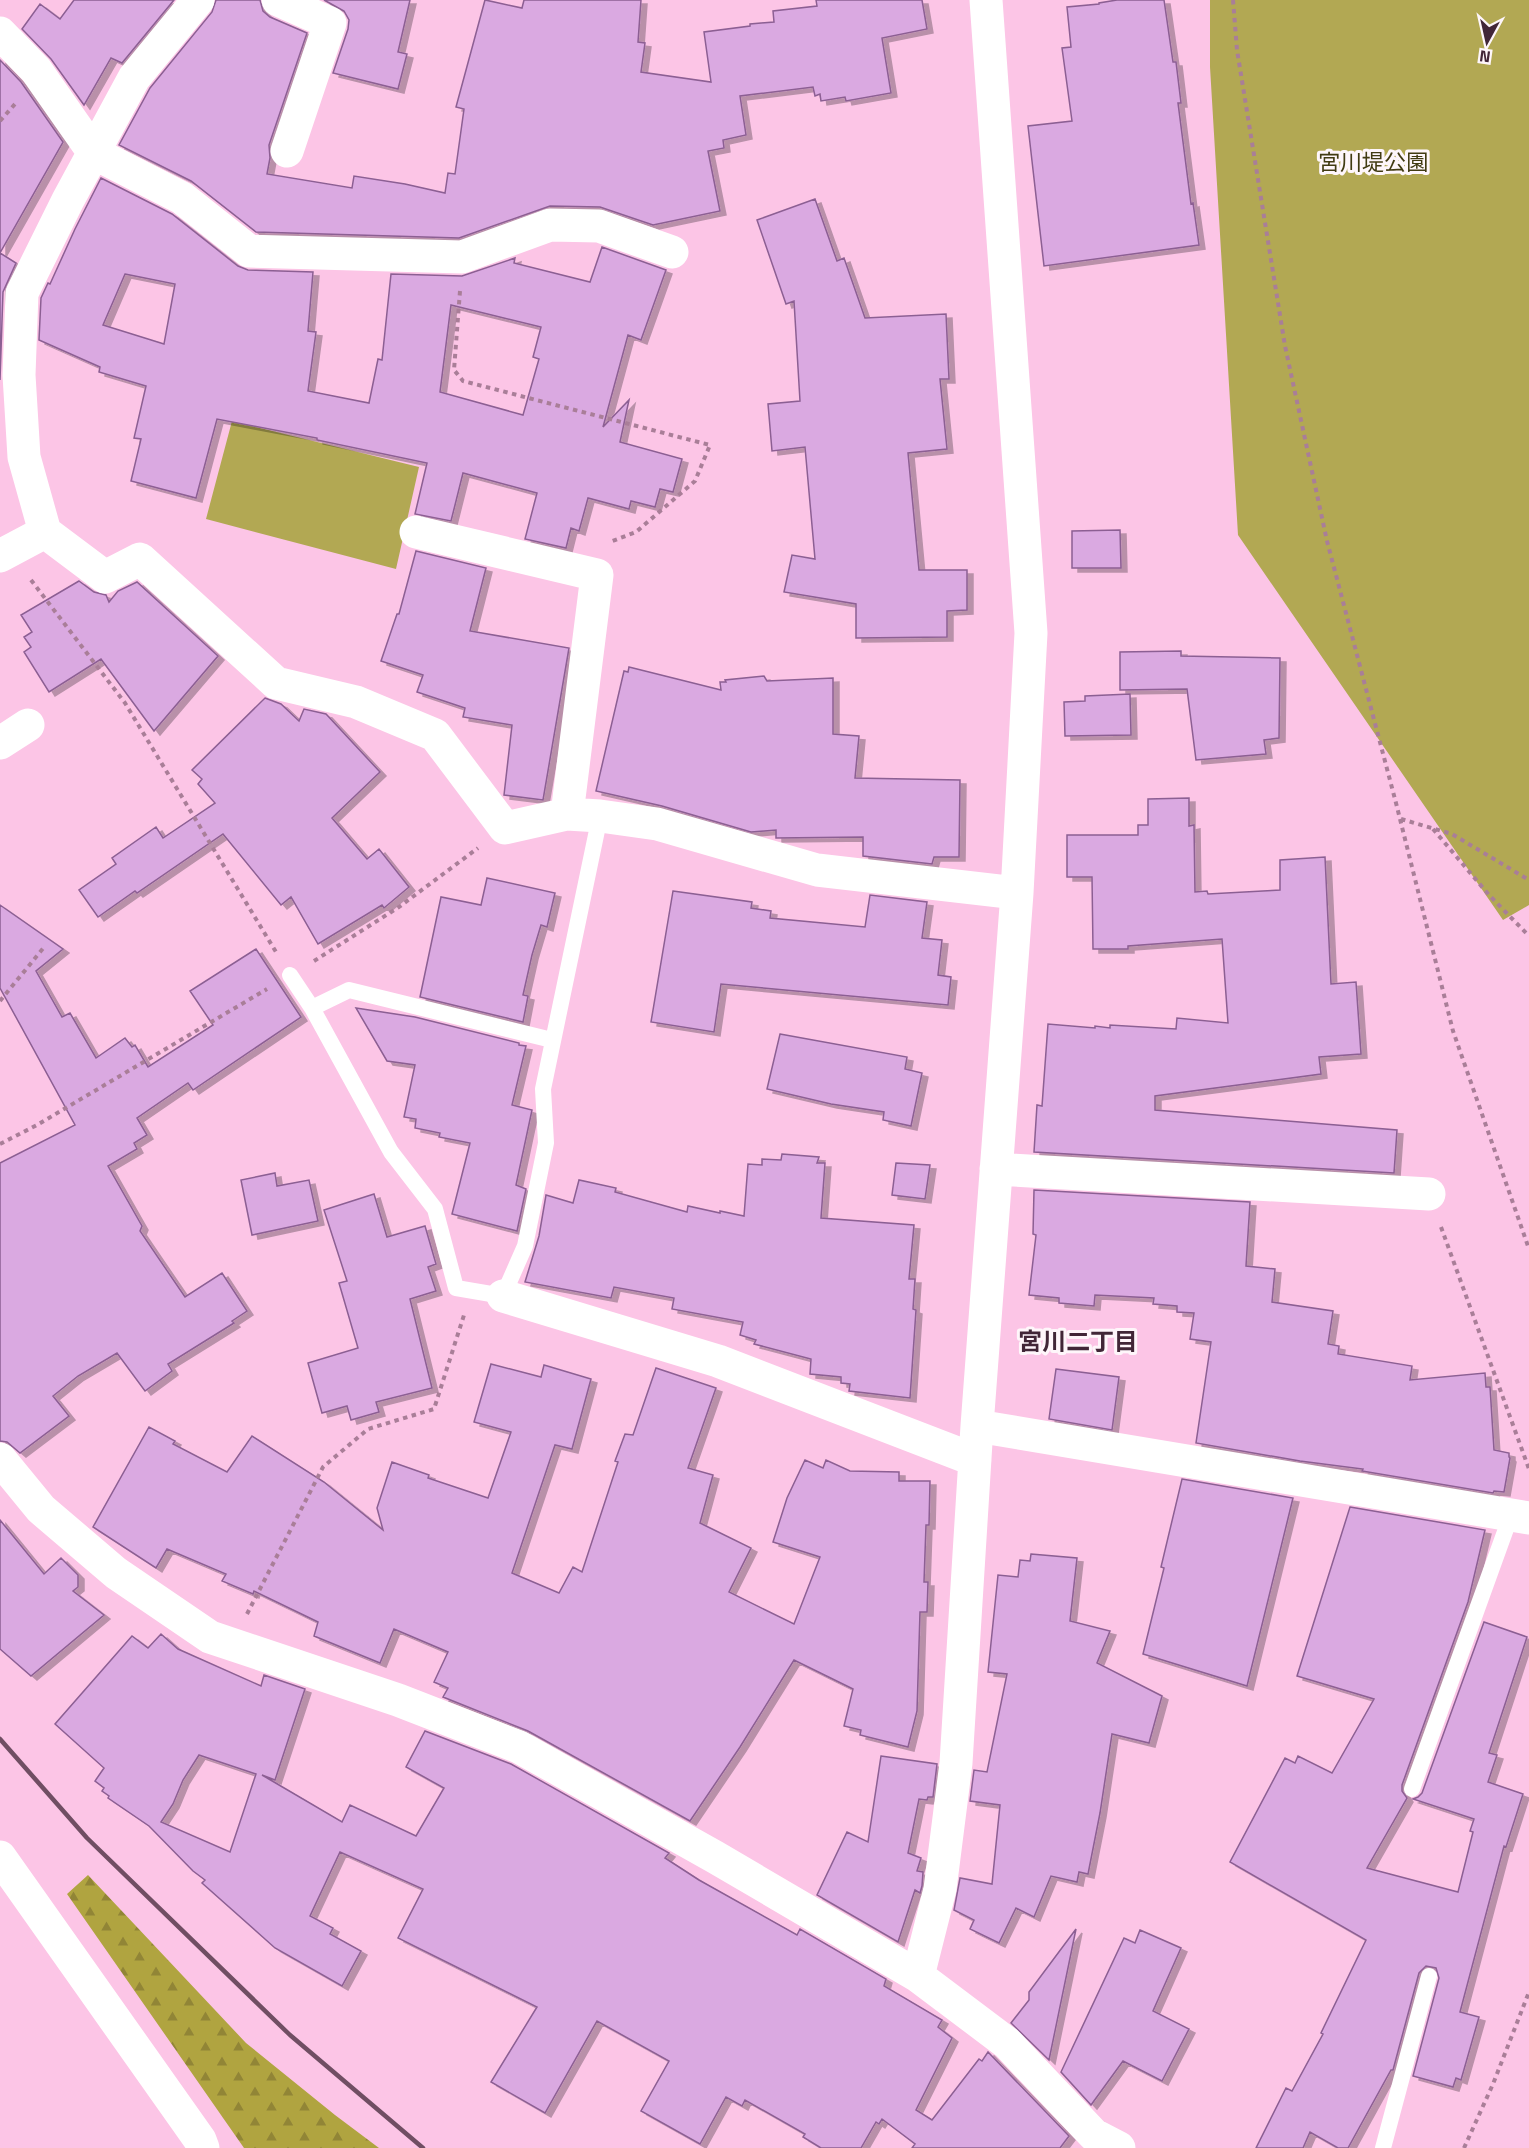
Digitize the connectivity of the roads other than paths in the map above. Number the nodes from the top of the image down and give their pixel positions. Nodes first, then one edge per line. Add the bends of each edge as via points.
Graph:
1 (198, 0) edge
2 (278, 0) edge
3 (986, 0) edge
4 (0, 33) edge
5 (287, 151) dead end
6 (94, 153) junction
7 (672, 252) dead end
8 (45, 532) junction
9 (416, 532) dead end
10 (4, 554) edge
11 (27, 724) dead end
12 (0, 743) edge
13 (567, 814) junction
14 (600, 816) junction
15 (1017, 893) junction
16 (290, 975) road end
17 (312, 1008) junction
18 (552, 1040) junction
19 (996, 1169) junction
20 (1429, 1194) road end
21 (503, 1296) junction
22 (977, 1426) junction
23 (0, 1459) edge
24 (975, 1460) junction
25 (1520, 1516) edge
26 (1412, 1789) dead end
27 (0, 1857) edge
28 (918, 1976) junction
29 (1429, 1976) dead end
30 (203, 2148) edge
31 (1119, 2148) edge
32 (1383, 2148) edge

1 - 6 street via 134,78
2 - 5 street via 330,23
3 - 15 street via 1031,633
4 - 6 street via 36,70
6 - 7 street via 182,198 249,251 462,257 550,225 599,226
6 - 8 street via 22,293 19,375 24,458
8 - 10 street
8 - 13 street via 105,577 140,559 276,683 356,702 435,735 505,828
9 - 13 street via 597,574
11 - 12 street
13 - 14 street
14 - 15 street via 657,824 818,870
14 - 18 lane
15 - 19 street
16 - 17 lane
17 - 18 lane via 349,990
17 - 21 lane via 391,1152 435,1209 456,1288
18 - 21 lane via 543,1089 546,1143 525,1246
19 - 20 street
19 - 22 street
21 - 24 street via 718,1361
22 - 24 street
22 - 25 street
23 - 28 street via 41,1509 116,1573 210,1637 398,1700 519,1747
24 - 28 street via 956,1763 940,1888
25 - 26 lane
27 - 30 street
28 - 31 street via 1007,2043 1094,2135
29 - 32 lane

